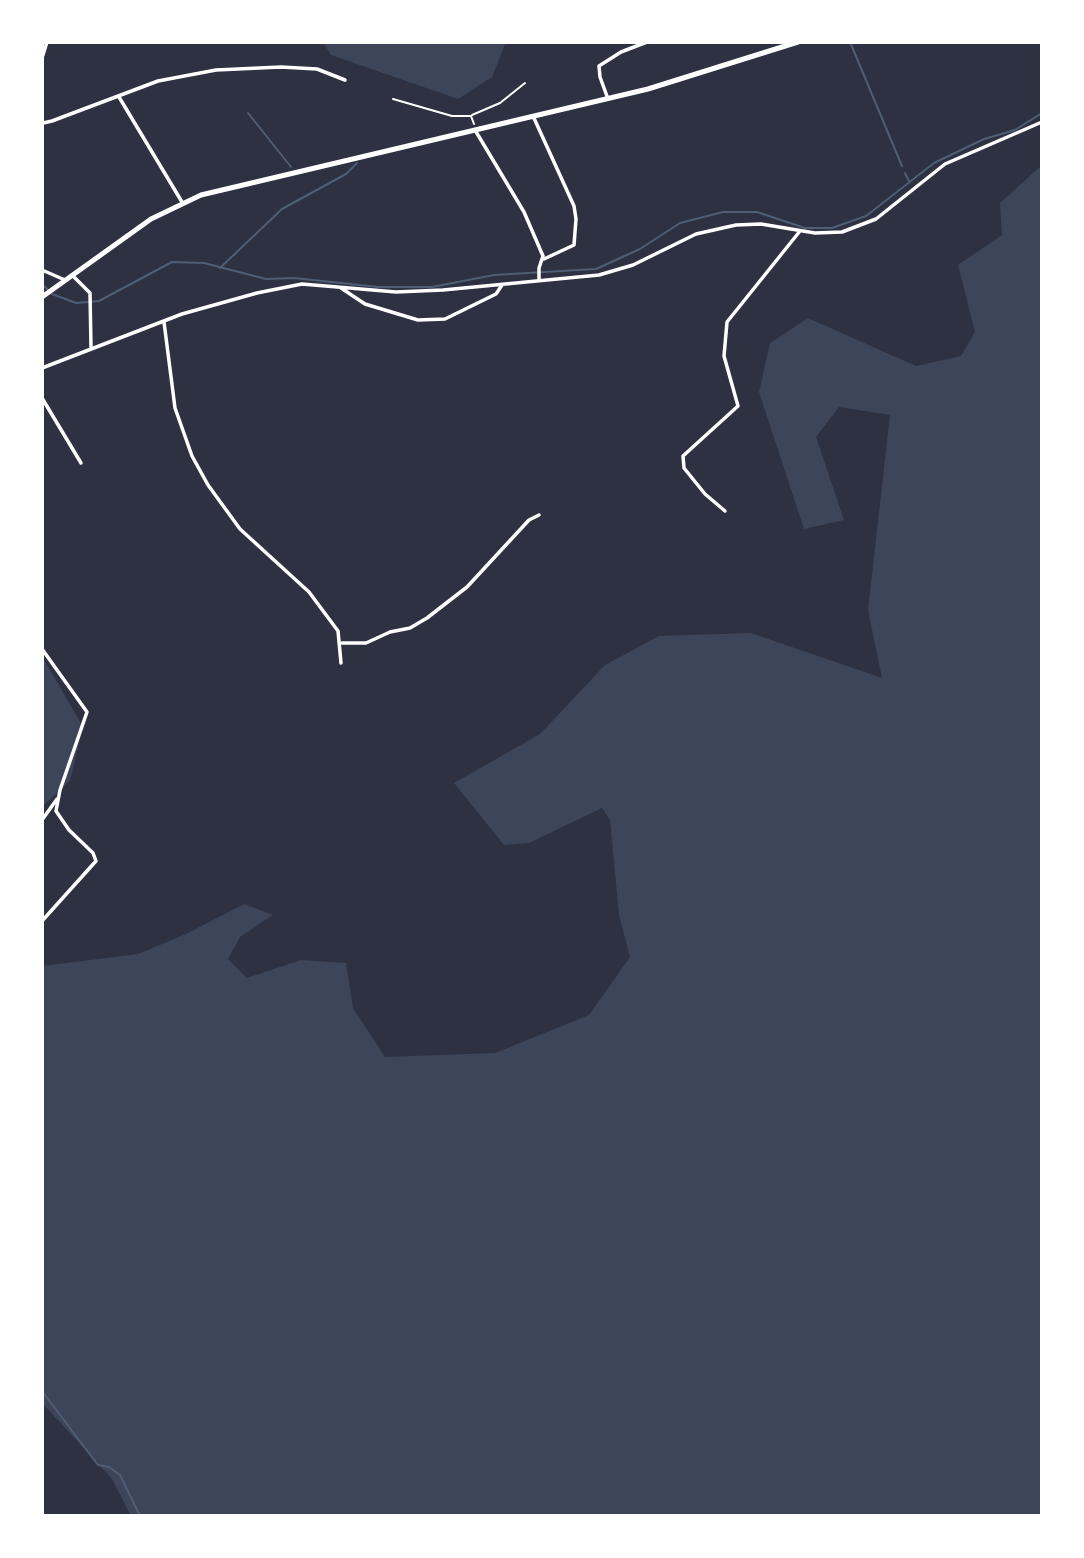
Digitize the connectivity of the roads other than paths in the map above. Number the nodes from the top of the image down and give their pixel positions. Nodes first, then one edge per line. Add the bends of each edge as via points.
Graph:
1 (47, 42) edge
2 (647, 42) edge
3 (798, 42) edge
4 (42, 58) edge
5 (345, 80) dead end
6 (119, 97) junction
7 (608, 99) junction
8 (533, 116) junction
9 (42, 120) edge
10 (1042, 122) edge
11 (475, 130) junction
12 (181, 202) junction
13 (800, 231) junction
14 (544, 259) junction
15 (42, 270) edge
16 (72, 275) junction
17 (539, 279) junction
18 (63, 282) junction
19 (502, 285) junction
20 (340, 287) junction
21 (42, 297) edge
22 (164, 321) junction
23 (91, 347) junction
24 (42, 368) edge
25 (42, 398) edge
26 (81, 463) dead end
27 (725, 511) dead end
28 (539, 516) dead end
29 (342, 643) junction
30 (42, 649) edge
31 (341, 663) dead end
32 (58, 797) junction
33 (42, 820) edge
34 (42, 921) edge

1 - 4 street
2 - 7 street via 599,66
3 - 7 main road
5 - 6 street via 317,69 216,71 158,81
6 - 9 street via 52,121
6 - 12 street
7 - 8 main road
8 - 11 main road
8 - 14 street via 576,219 574,245
10 - 13 street via 945,164 866,225 842,232
11 - 12 main road
11 - 14 street via 524,212
12 - 16 main road
13 - 17 street via 736,225 696,234 613,272
13 - 27 street via 727,322 724,356 738,406 683,456 684,468
14 - 17 street via 538,268
15 - 18 street
16 - 18 main road
16 - 23 street via 90,293
17 - 19 street
18 - 21 main road
19 - 20 street via 396,292
19 - 20 street via 496,294 445,319 418,320 365,304
20 - 22 street via 291,286
22 - 23 street
22 - 29 street via 175,408 203,475 240,528 309,592
23 - 24 street
25 - 26 street
28 - 29 street via 467,587 427,618 366,643
29 - 31 street
30 - 32 street via 88,712
32 - 33 street
32 - 34 street via 56,811 96,862

